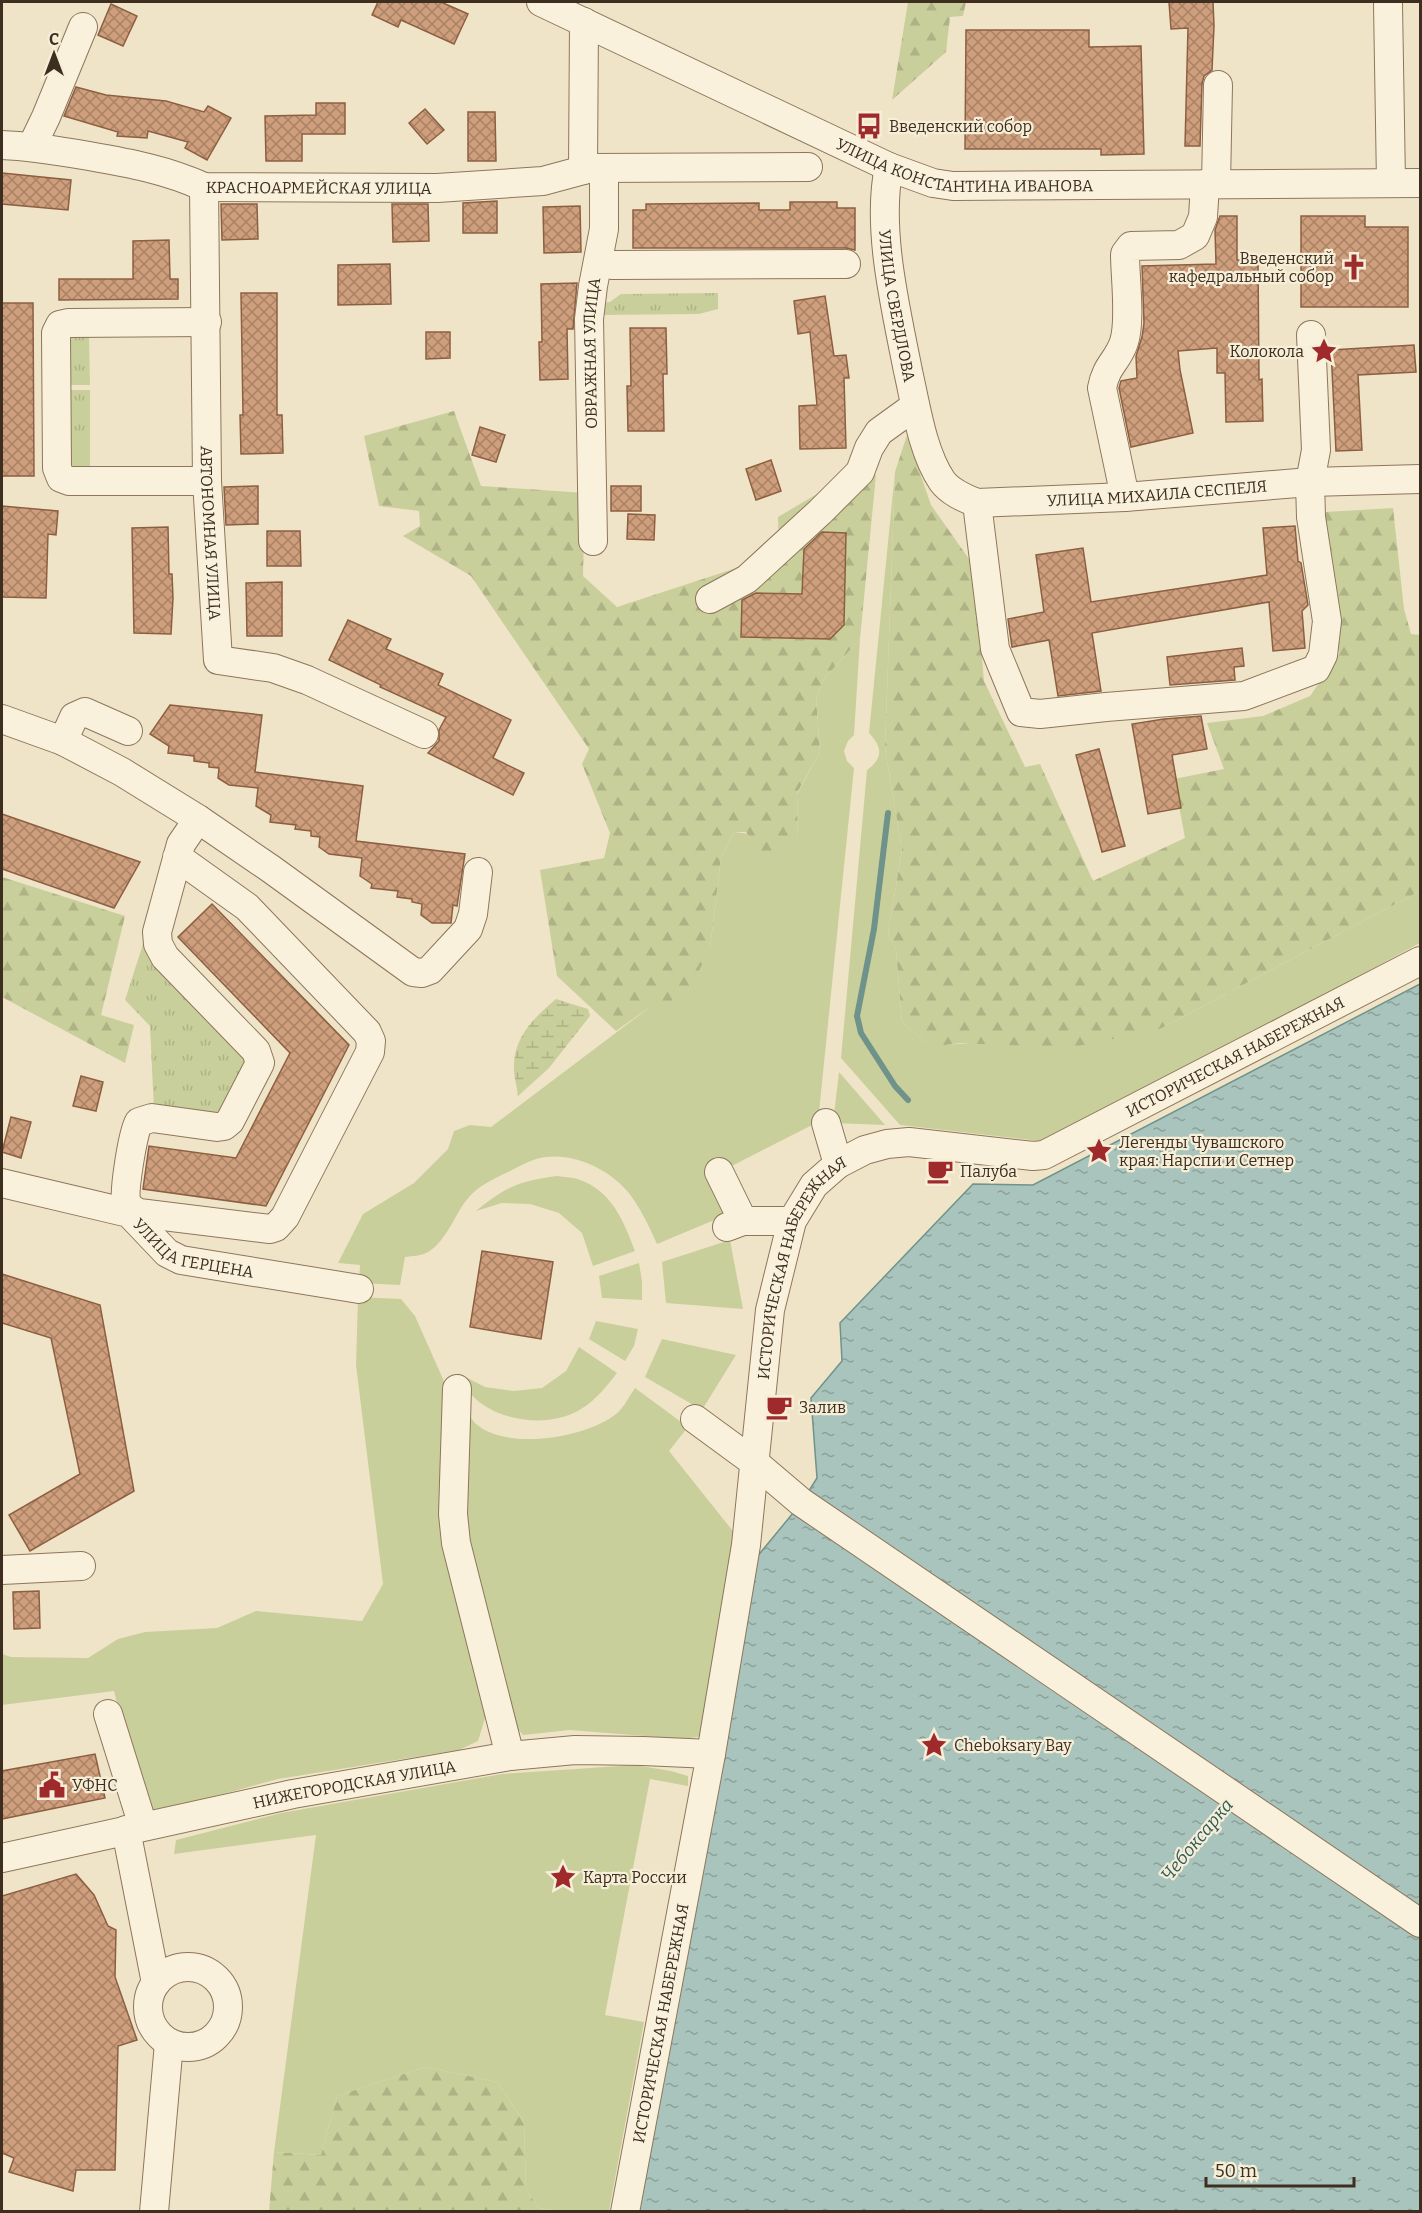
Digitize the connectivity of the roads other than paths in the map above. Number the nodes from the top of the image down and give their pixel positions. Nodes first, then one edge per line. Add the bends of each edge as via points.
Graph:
1 (542, 2) edge
2 (1388, 4) dead end
3 (584, 22) junction
4 (83, 27) dead end
5 (1218, 85) dead end
6 (2, 145) edge
7 (32, 146) junction
8 (808, 167) dead end
9 (889, 167) junction
10 (593, 169) junction
11 (1391, 183) junction
12 (1420, 183) edge
13 (1210, 184) junction
14 (204, 187) junction
15 (846, 264) dead end
16 (612, 265) dead end
17 (207, 322) junction
18 (1311, 335) dead end
19 (915, 406) junction
20 (1420, 479) edge
21 (207, 481) junction
22 (1310, 482) junction
23 (1125, 497) junction
24 (977, 503) junction
25 (593, 541) dead end
26 (710, 599) dead end
27 (2, 719) edge
28 (128, 731) dead end
29 (424, 734) dead end
30 (63, 741) junction
31 (198, 819) junction
32 (177, 857) junction
33 (478, 872) dead end
34 (1420, 961) edge
35 (826, 1123) dead end
36 (838, 1164) junction
37 (719, 1172) dead end
38 (2, 1183) edge
39 (792, 1221) junction
40 (359, 1289) dead end
41 (457, 1389) dead end
42 (695, 1419) dead end
43 (754, 1463) junction
44 (81, 1566) dead end
45 (2, 1570) edge
46 (108, 1714) dead end
47 (711, 1754) junction
48 (510, 1756) junction
49 (134, 1828) junction
50 (2, 1858) edge
51 (1420, 1923) edge
52 (156, 1983) junction
53 (168, 2043) junction
54 (154, 2211) edge
55 (625, 2211) edge

1 - 3 street, УЛИЦА КОНСТАНТИНА ИВАНОВА
2 - 11 street
3 - 9 street, УЛИЦА КОНСТАНТИНА ИВАНОВА
3 - 10 street, ОВРАЖНАЯ УЛИЦА
4 - 7 street
5 - 13 street
6 - 7 street, КРАСНОАРМЕЙСКАЯ УЛИЦА
7 - 14 street, КРАСНОАРМЕЙСКАЯ УЛИЦА via 142,165
8 - 10 street, КРАСНОАРМЕЙСКАЯ УЛИЦА
9 - 13 street, УЛИЦА КОНСТАНТИНА ИВАНОВА via 953,186
9 - 19 street, УЛИЦА СВЕРДЛОВА via 884,211 897,314
10 - 14 street, КРАСНОАРМЕЙСКАЯ УЛИЦА via 543,181 437,188
10 - 25 street, ОВРАЖНАЯ УЛИЦА via 604,229 589,319
11 - 12 street, УЛИЦА КОНСТАНТИНА ИВАНОВА
11 - 13 street, УЛИЦА КОНСТАНТИНА ИВАНОВА
13 - 23 street via 1196,236 1179,245 1131,246 1125,254 1126,331 1123,344 1105,373 1102,388
14 - 17 street, АВТОНОМНАЯ УЛИЦА
15 - 16 street
17 - 21 street, АВТОНОМНАЯ УЛИЦА
17 - 21 street via 69,323 60,325 56,333 57,468 61,478
18 - 22 street via 1316,450
19 - 24 street, УЛИЦА СВЕРДЛОВА via 925,443 943,481 958,495
19 - 26 street via 879,432 868,448 860,472 820,512 747,579
20 - 22 street, УЛИЦА МИХАИЛА СЕСПЕЛЯ
21 - 29 street, АВТОНОМНАЯ УЛИЦА via 218,660 273,668 307,680
22 - 23 street, УЛИЦА МИХАИЛА СЕСПЕЛЯ
22 - 24 street via 1311,517 1327,621 1323,655 1316,669 1244,696 1040,714 1021,712 996,649
23 - 24 street, УЛИЦА МИХАИЛА СЕСПЕЛЯ
27 - 30 street
28 - 30 street via 85,712 74,717
30 - 31 street
31 - 32 street via 183,839
31 - 33 street via 418,974 430,970 468,929
32 - 32 street via 247,907 367,1032 371,1041 370,1053 285,1216 270,1229 139,1213 126,1200 134,1132 139,1122 152,1118 225,1126 260,1063 256,1051 160,950 157,932
34 - 36 street, ИСТОРИЧЕСКАЯ НАБЕРЕЖНАЯ via 1044,1155 909,1142 865,1150
35 - 36 street
36 - 39 street, ИСТОРИЧЕСКАЯ НАБЕРЕЖНАЯ via 814,1185
37 - 39 street via 735,1224
38 - 40 street, УЛИЦА ГЕРЦЕНА via 129,1213 167,1253 181,1260
39 - 43 street, ИСТОРИЧЕСКАЯ НАБЕРЕЖНАЯ via 771,1310
41 - 48 street via 453,1514 456,1543
42 - 43 street
43 - 47 street, ИСТОРИЧЕСКАЯ НАБЕРЕЖНАЯ via 746,1545
43 - 51 street via 801,1502
44 - 45 street
46 - 49 street
47 - 48 street, НИЖЕГОРОДСКАЯ УЛИЦА via 575,1750
47 - 55 street, ИСТОРИЧЕСКАЯ НАБЕРЕЖНАЯ
48 - 49 street, НИЖЕГОРОДСКАЯ УЛИЦА via 293,1794
49 - 50 street, НИЖЕГОРОДСКАЯ УЛИЦА
49 - 52 street
52 - 53 street via 149,1995 150,2023
52 - 53 street via 165,1974 189,1967 212,1976 226,1996 226,2021 209,2042 196,2047
53 - 54 street

